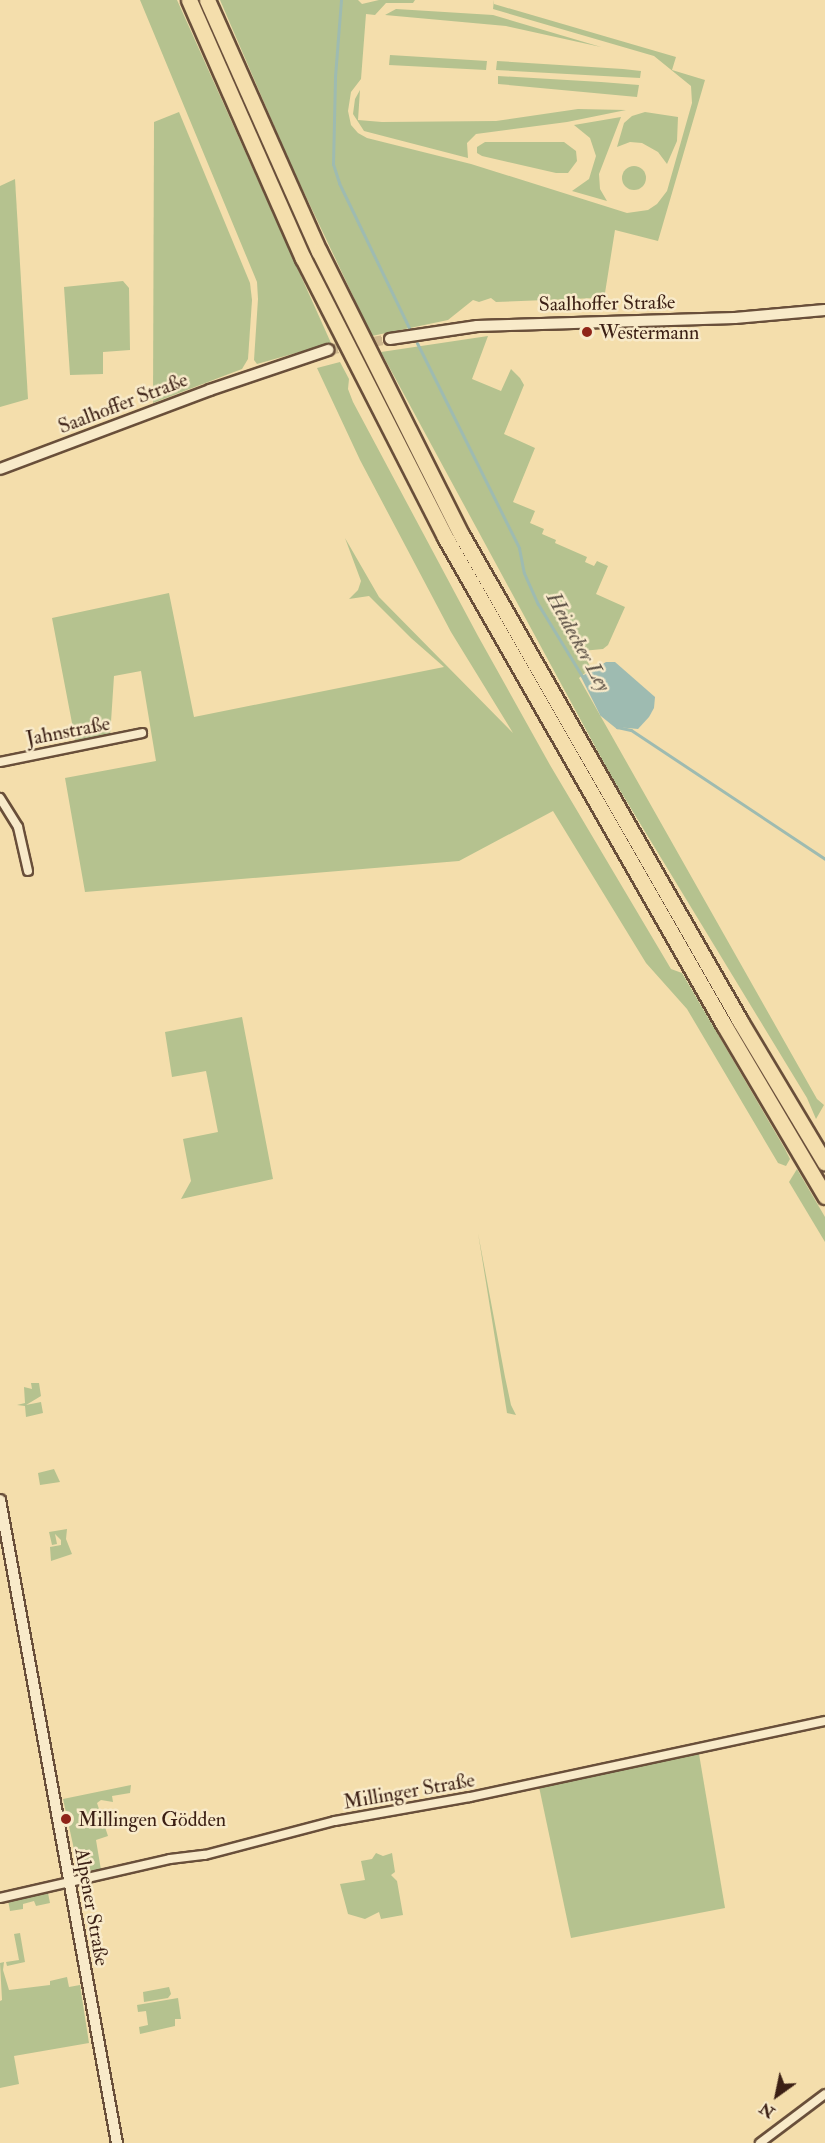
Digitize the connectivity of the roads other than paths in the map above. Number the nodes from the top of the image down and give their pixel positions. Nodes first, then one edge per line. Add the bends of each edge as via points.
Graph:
1 (189, 0) edge
2 (207, 0) edge
3 (825, 310) edge
4 (390, 339) tunnel mouth
5 (328, 350) tunnel mouth
6 (0, 469) edge
7 (142, 733) dead end
8 (0, 762) edge
9 (0, 798) edge
10 (28, 871) dead end
11 (825, 1163) edge
12 (825, 1196) edge
13 (0, 1500) edge
14 (2, 1519) edge
15 (825, 1721) edge
16 (69, 1882) junction
17 (0, 1898) edge
18 (825, 2094) edge
19 (117, 2143) edge
20 (760, 2143) edge

1 - 12 highway via 303,258 445,537
2 - 11 highway via 319,251 462,536
3 - 4 street, Saalhoffer Straße via 735,318 477,326
5 - 6 street, Saalhoffer Straße
7 - 8 street, Jahnstraße
9 - 10 street via 18,827
13 - 14 street, Alpener Straße
14 - 16 street, Alpener Straße
15 - 16 street, Millinger Straße via 470,1797 335,1821 205,1855
16 - 17 street, Millinger Straße
16 - 19 street, Alpener Straße
18 - 20 street

